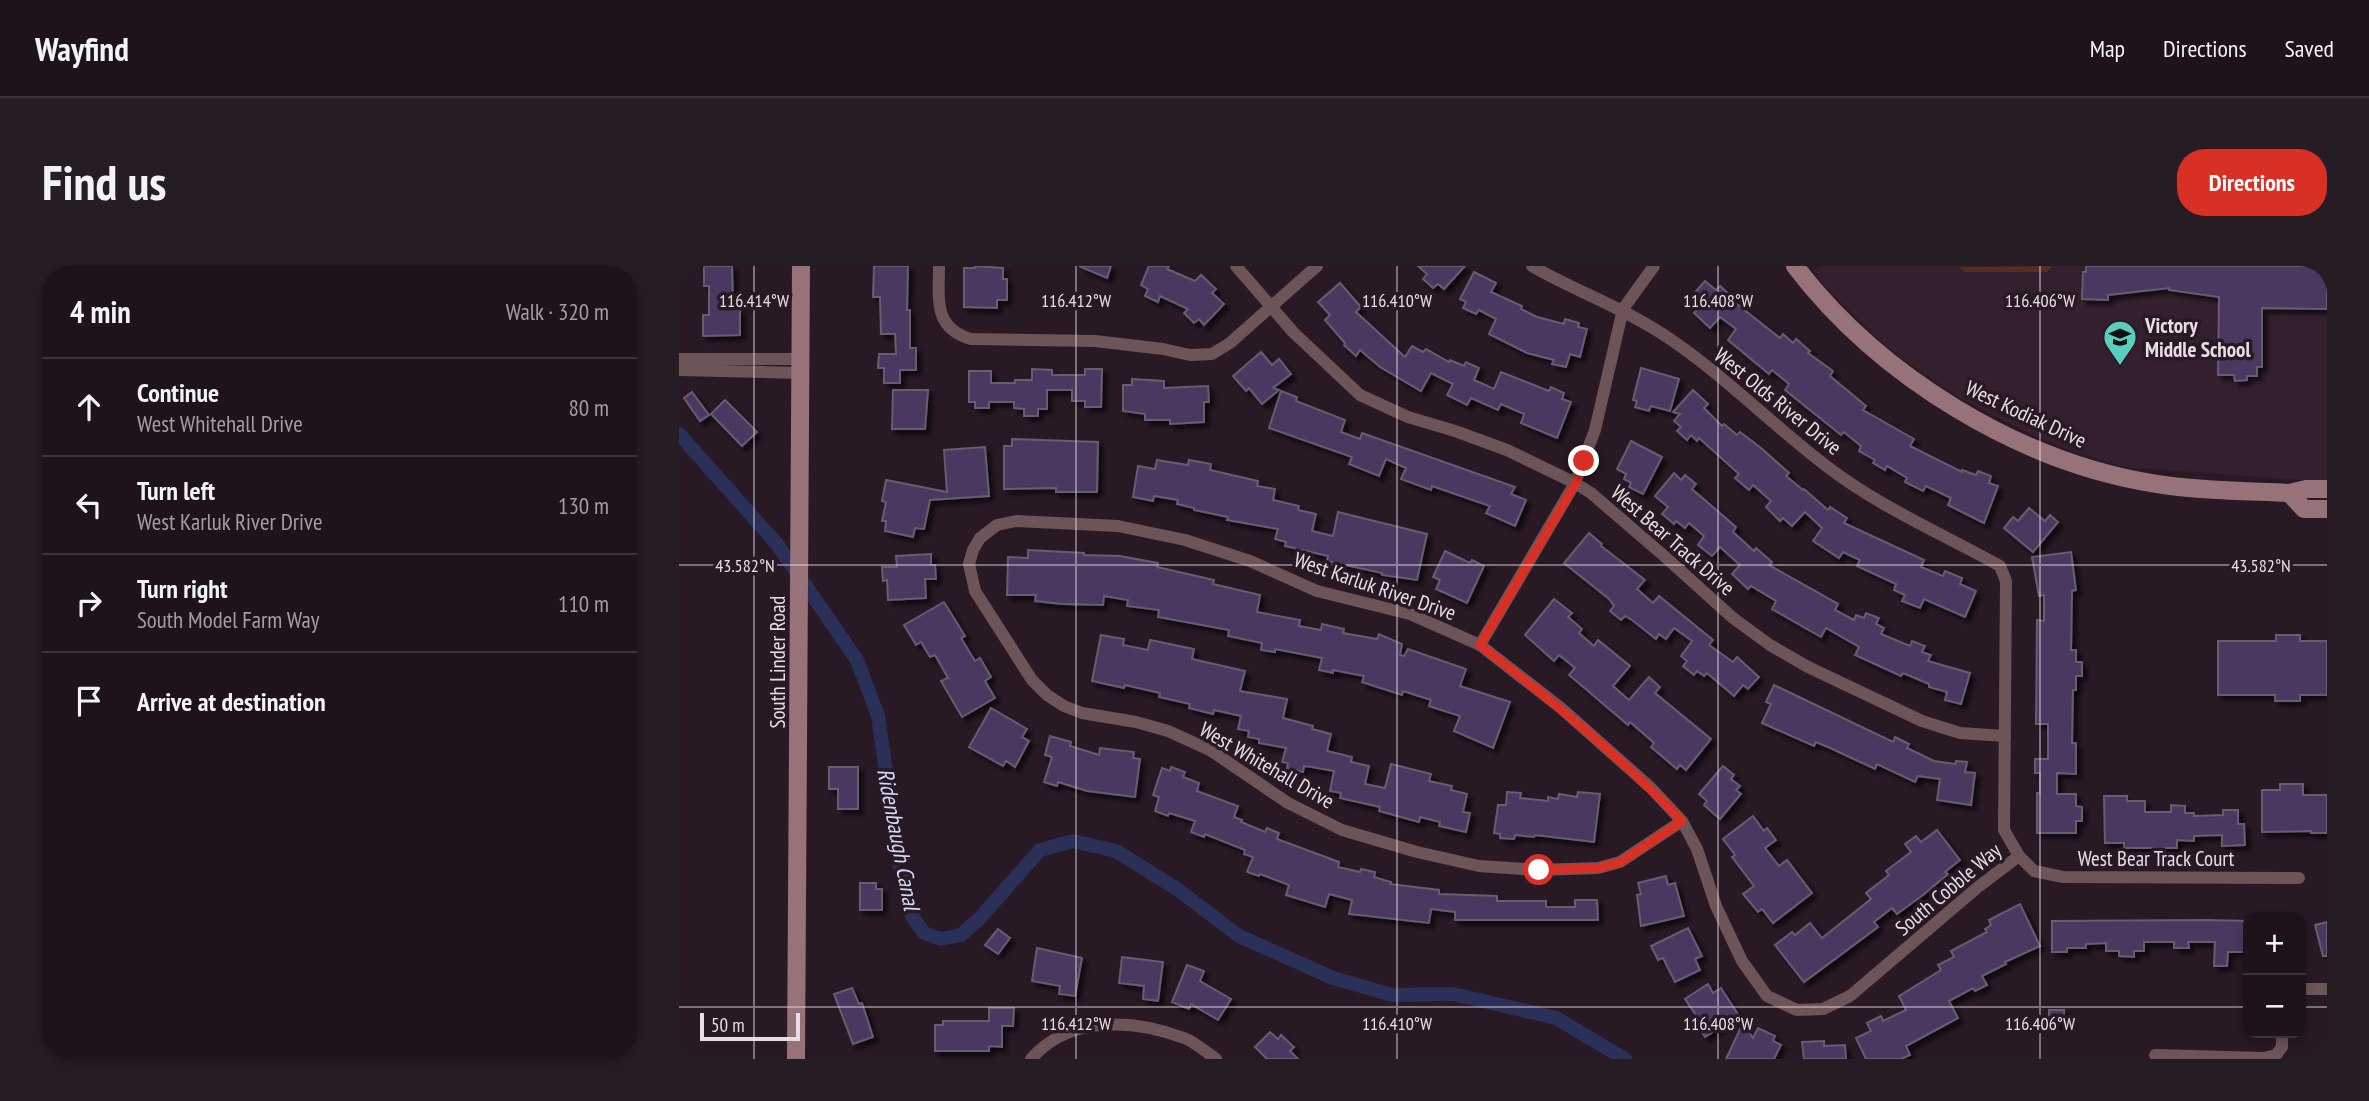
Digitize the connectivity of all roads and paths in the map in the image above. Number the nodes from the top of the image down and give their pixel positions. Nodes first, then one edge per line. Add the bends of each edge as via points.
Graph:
1 (800, 266) edge
2 (939, 266) edge
3 (1237, 266) edge
4 (1317, 266) edge
5 (1532, 266) edge
6 (1654, 266) edge
7 (1795, 266) edge
8 (1272, 305) junction
9 (1623, 309) junction
10 (679, 359) edge
11 (801, 366) junction
12 (679, 370) edge
13 (1576, 483) junction
14 (2327, 489) edge
15 (2290, 493) junction
16 (2327, 509) edge
17 (980, 538) joint
18 (2000, 566) joint
19 (1480, 645) junction
20 (2005, 736) junction
21 (1682, 821) junction
22 (2019, 856) junction
23 (2299, 878) dead end
24 (2306, 989) edge
25 (2327, 989) edge
26 (1797, 1010) joint
27 (2282, 1038) edge
28 (2155, 1055) dead end
29 (796, 1059) edge
30 (1031, 1059) edge
31 (1216, 1059) edge

1 - 11 street, South Linder Road
2 - 8 street via 942,317 950,328 971,339 1095,341 1212,354
3 - 8 street, West Bear Track Drive
4 - 8 street
5 - 9 street, West Olds River Drive
6 - 9 street
7 - 15 street, West Kodiak Drive via 1879,353 1960,411 2022,442 2071,462 2158,484
8 - 13 street, West Bear Track Drive via 1293,332 1360,396 1507,450
9 - 13 street via 1595,430
9 - 18 street, West Olds River Drive via 1665,335 1867,495
10 - 11 street
11 - 12 street
11 - 29 street, South Linder Road
13 - 19 street
13 - 20 street, West Bear Track Drive via 1770,645 1922,720 1960,733
14 - 15 street, West Kodiak Drive
15 - 16 street, West Kodiak Drive via 2304,509
17 - 19 street, West Karluk River Drive via 997,525 1016,521 1118,526 1185,540 1250,561 1317,591 1410,614
17 - 21 street, West Whitehall Drive via 969,564 975,591 1032,680 1047,695 1082,713 1168,731 1210,750 1288,803 1342,830 1479,866 1539,870 1598,868 1621,862
18 - 20 street, South Cobble Way via 2005,581
19 - 21 street, West Karluk River Drive via 1561,708
20 - 22 street, South Cobble Way via 2004,830
21 - 26 street, West Karluk River Drive via 1742,961 1767,996
22 - 23 street, West Bear Track Court via 2034,871 2063,877
22 - 26 street, South Cobble Way via 1850,996 1823,1009
24 - 25 street
27 - 28 street via 2276,1055 2265,1058
30 - 31 street via 1060,1036 1090,1025 1126,1023 1186,1038

